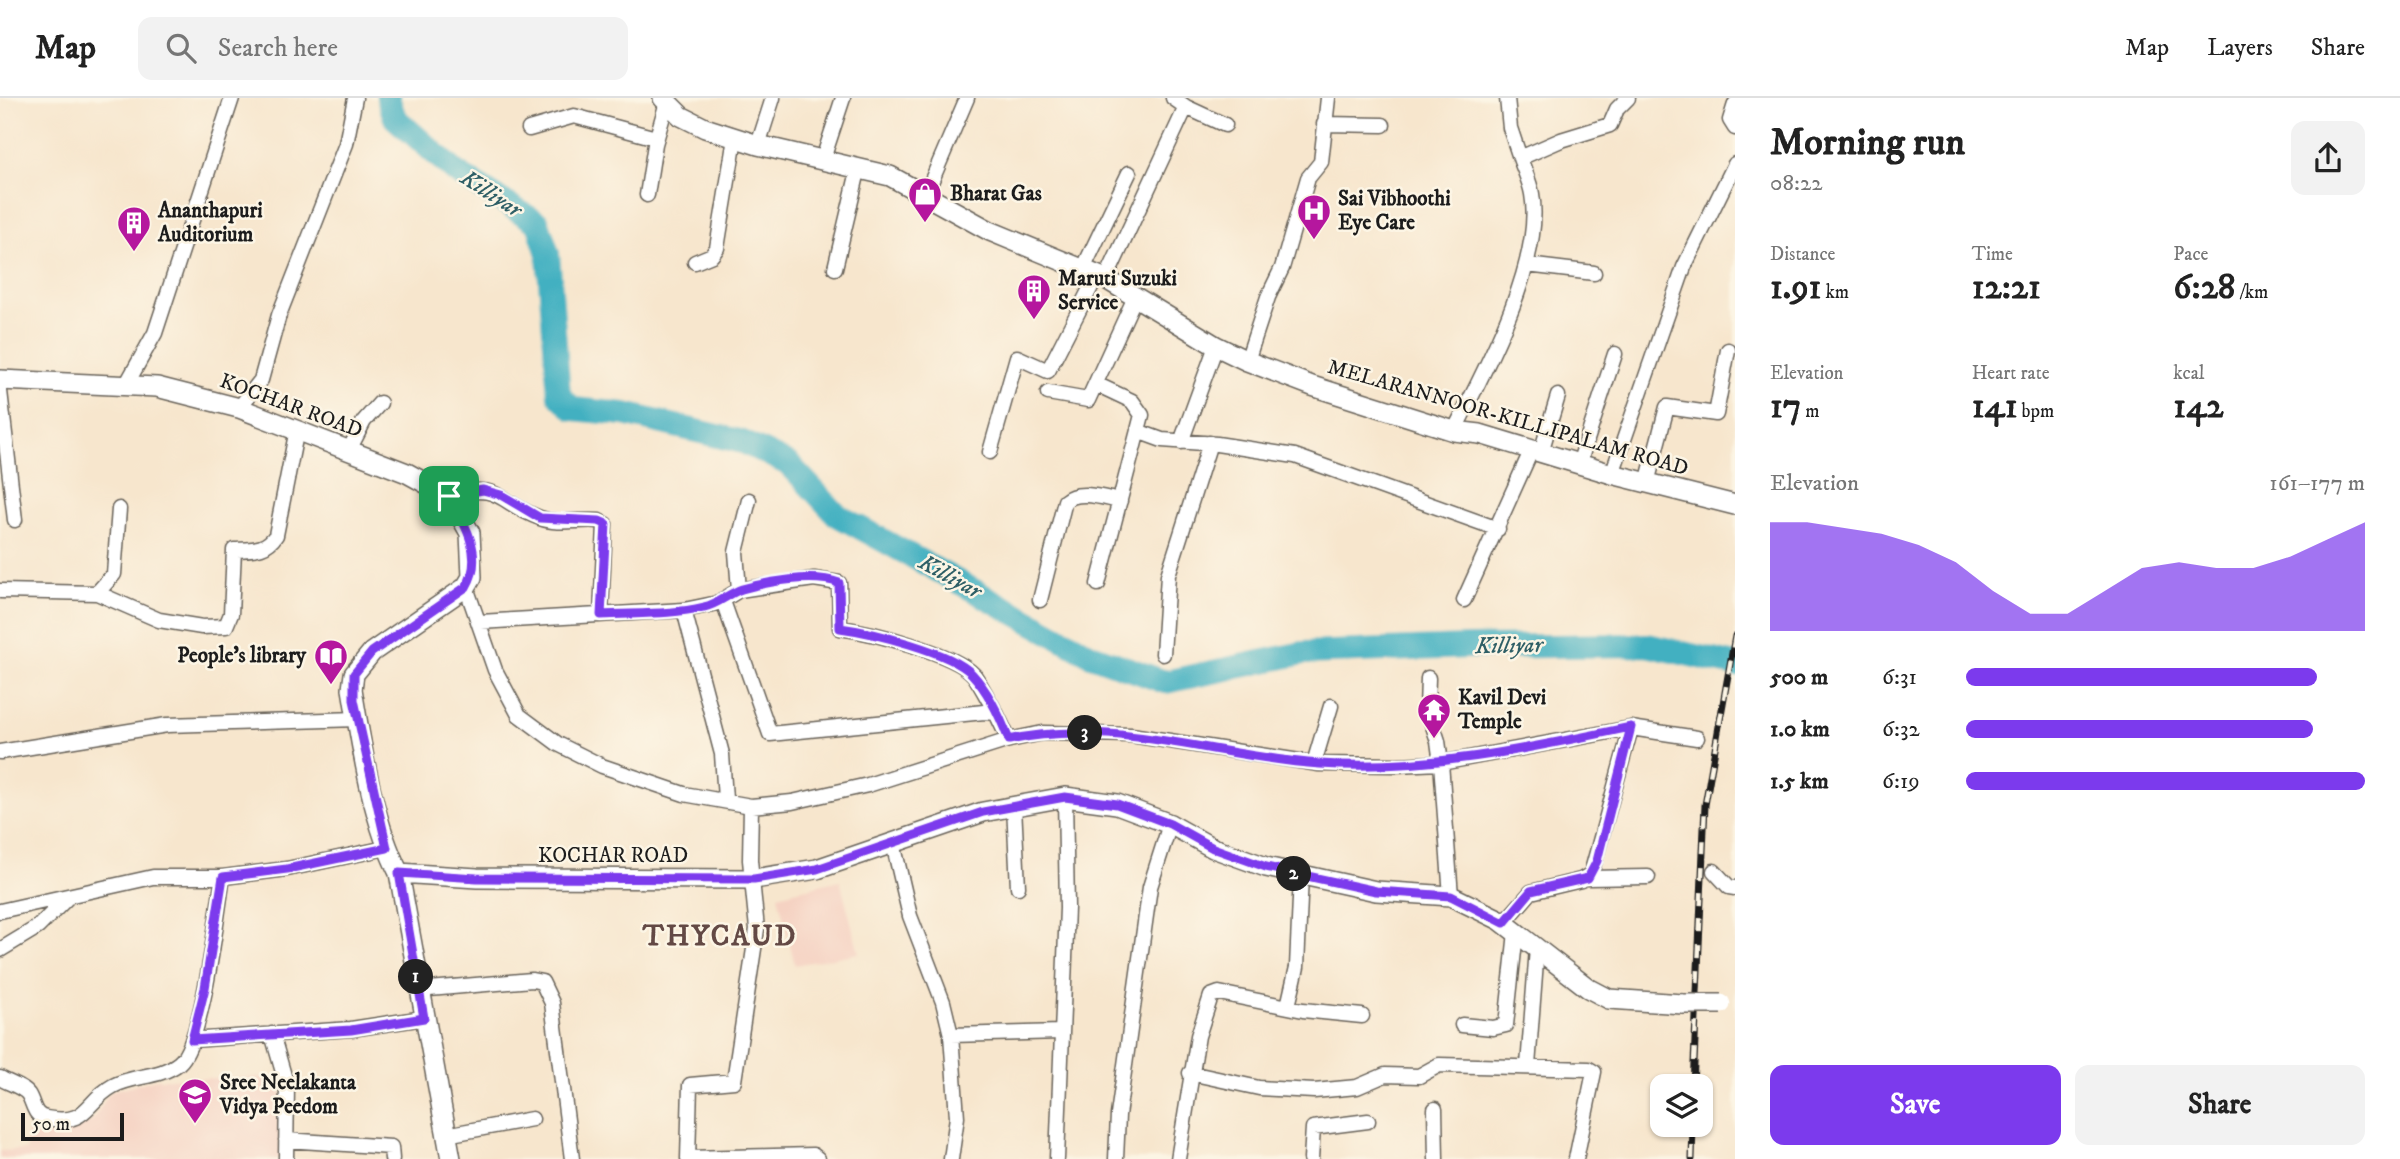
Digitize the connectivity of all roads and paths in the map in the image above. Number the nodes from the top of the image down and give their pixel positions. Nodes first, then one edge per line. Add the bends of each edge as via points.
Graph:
1 (232, 98) edge
2 (355, 98) edge
3 (772, 98) edge
4 (843, 98) edge
5 (967, 98) edge
6 (1172, 98) edge
7 (1328, 98) edge
8 (1507, 98) edge
9 (1628, 98) edge
10 (665, 100) edge
11 (1735, 104) edge
12 (1186, 107) junction
13 (1324, 124) junction
14 (1225, 125) dead end
15 (1383, 125) dead end
16 (1735, 128) edge
17 (529, 129) dead end
18 (656, 138) junction
19 (735, 138) junction
20 (758, 145) junction
21 (1520, 158) junction
22 (823, 159) junction
23 (1735, 164) edge
24 (859, 167) junction
25 (1129, 173) dead end
26 (926, 194) junction
27 (647, 195) dead end
28 (695, 262) dead end
29 (1527, 265) junction
30 (835, 268) dead end
31 (1594, 273) dead end
32 (1095, 274) junction
33 (1136, 295) junction
34 (1216, 346) junction
35 (1728, 350) dead end
36 (1615, 354) dead end
37 (1247, 361) junction
38 (0, 380) edge
39 (1096, 384) junction
40 (126, 385) junction
41 (0, 391) edge
42 (1048, 393) dead end
43 (1558, 396) dead end
44 (380, 403) dead end
45 (239, 408) junction
46 (298, 429) junction
47 (1454, 431) junction
48 (1140, 432) junction
49 (1181, 442) junction
50 (1210, 443) junction
51 (349, 450) junction
52 (1537, 451) junction
53 (990, 452) dead end
54 (1579, 464) junction
55 (1612, 474) junction
56 (1647, 483) junction
57 (449, 496) junction
58 (749, 500) dead end
59 (1120, 501) junction
60 (1735, 505) edge
61 (119, 509) dead end
62 (15, 520) dead end
63 (1498, 529) junction
64 (1098, 584) dead end
65 (466, 587) junction
66 (739, 590) junction
67 (0, 591) edge
68 (97, 593) junction
69 (1040, 600) dead end
70 (1464, 600) dead end
71 (723, 601) junction
72 (684, 610) junction
73 (601, 615) junction
74 (480, 622) junction
75 (1163, 654) dead end
76 (1428, 678) dead end
77 (1331, 706) dead end
78 (996, 713) junction
79 (358, 719) junction
80 (1631, 727) junction
81 (1697, 738) dead end
82 (1009, 740) junction
83 (0, 752) edge
84 (1314, 763) junction
85 (1441, 763) junction
86 (1065, 797) junction
87 (724, 799) junction
88 (751, 806) junction
89 (1014, 806) junction
90 (1170, 824) junction
91 (893, 843) junction
92 (387, 848) junction
93 (1714, 871) dead end
94 (399, 873) junction
95 (1301, 876) junction
96 (223, 877) junction
97 (1647, 877) dead end
98 (1588, 878) junction
99 (754, 879) junction
100 (1018, 887) dead end
101 (1735, 888) edge
102 (69, 896) junction
103 (1451, 896) junction
104 (0, 911) edge
105 (1510, 928) junction
106 (1537, 948) junction
107 (0, 950) edge
108 (418, 990) junction
109 (1728, 1004) edge
110 (1288, 1006) junction
111 (1362, 1016) dead end
112 (424, 1018) junction
113 (1462, 1025) dead end
114 (1061, 1032) junction
115 (272, 1034) junction
116 (951, 1035) junction
117 (192, 1040) junction
118 (1528, 1066) junction
119 (1191, 1073) junction
120 (0, 1078) edge
121 (1435, 1109) dead end
122 (532, 1119) dead end
123 (1368, 1121) dead end
124 (446, 1135) junction
125 (286, 1140) junction
126 (688, 1158) edge
127 (286, 1159) edge
128 (392, 1159) edge
129 (451, 1159) edge
130 (572, 1159) edge
131 (818, 1159) edge
132 (951, 1159) edge
133 (1057, 1159) edge
134 (1116, 1159) edge
135 (1178, 1159) edge
136 (1311, 1159) edge
137 (1436, 1159) edge
138 (1576, 1159) edge

1 - 40 street via 155,333
2 - 45 street via 346,144 279,315 261,380
3 - 20 street
4 - 22 street
5 - 26 street
6 - 12 street
7 - 13 street
8 - 21 street
9 - 21 street via 1611,125
10 - 18 street
10 - 19 street, MELARANNOOR-KILLIPALAM ROAD via 681,116
11 - 16 street via 1730,120
12 - 14 street
12 - 32 street
13 - 15 street
13 - 37 street via 1321,162 1308,178 1282,268
17 - 18 street via 574,116
18 - 27 street
19 - 20 street, MELARANNOOR-KILLIPALAM ROAD
19 - 28 street via 718,248
20 - 22 street, MELARANNOOR-KILLIPALAM ROAD
21 - 29 street via 1532,194
22 - 24 street, MELARANNOOR-KILLIPALAM ROAD
23 - 55 street via 1684,267
24 - 26 street, MELARANNOOR-KILLIPALAM ROAD
24 - 30 street
25 - 32 street
26 - 32 street, MELARANNOOR-KILLIPALAM ROAD via 990,231
29 - 31 street
29 - 47 street
32 - 33 street, MELARANNOOR-KILLIPALAM ROAD
32 - 53 street via 1048,371 1017,357
33 - 34 street, MELARANNOOR-KILLIPALAM ROAD
33 - 39 street
34 - 37 street, MELARANNOOR-KILLIPALAM ROAD
34 - 49 street
35 - 56 street via 1716,414 1667,407
36 - 54 street
37 - 47 street, MELARANNOOR-KILLIPALAM ROAD
38 - 40 street, KOCHAR ROAD
39 - 42 street via 1085,401
39 - 48 street via 1139,408
40 - 45 street, KOCHAR ROAD via 157,387
41 - 62 street
43 - 52 street
44 - 51 street
45 - 46 street, KOCHAR ROAD
46 - 51 street, KOCHAR ROAD
46 - 68 street via 276,535 263,548 234,550 231,614 226,626 159,620
47 - 52 street, MELARANNOOR-KILLIPALAM ROAD
48 - 49 street
48 - 59 street
49 - 50 street
50 - 63 street via 1295,456
50 - 75 street via 1168,575
51 - 57 street, KOCHAR ROAD
52 - 54 street, MELARANNOOR-KILLIPALAM ROAD
52 - 63 street
54 - 55 street, MELARANNOOR-KILLIPALAM ROAD
55 - 56 street, MELARANNOOR-KILLIPALAM ROAD
56 - 60 street, MELARANNOOR-KILLIPALAM ROAD
57 - 65 street via 470,533 472,577
57 - 73 street via 483,490 540,518 606,524
58 - 66 street via 736,552
59 - 64 street
59 - 69 street via 1080,495 1065,501
61 - 68 street via 114,574
63 - 70 street
65 - 74 street
65 - 79 street via 361,664 352,689
66 - 71 street
66 - 78 street via 814,579 839,583 840,628 864,630 960,664 973,675
67 - 68 street
71 - 72 street
71 - 78 street via 770,734
72 - 73 street
72 - 87 street via 722,754
73 - 74 street
74 - 87 street via 495,670 519,715 558,744 602,766 684,794
76 - 85 street via 1427,708
77 - 84 street
78 - 82 street
79 - 83 street via 167,725
79 - 92 street
80 - 81 street
80 - 85 street
80 - 98 street via 1597,861
82 - 84 street via 1042,733 1131,734
82 - 88 street via 868,785
84 - 85 street
85 - 103 street
86 - 89 street, KOCHAR ROAD
86 - 90 street, KOCHAR ROAD via 1117,804
86 - 114 street via 1067,908
87 - 88 street
88 - 99 street
89 - 91 street, KOCHAR ROAD
89 - 100 street
90 - 95 street, KOCHAR ROAD via 1213,848
90 - 134 street via 1150,887
91 - 99 street, KOCHAR ROAD via 817,869
91 - 116 street via 910,916
92 - 94 street
92 - 96 street
93 - 101 street
94 - 99 street, KOCHAR ROAD via 477,878
94 - 108 street
95 - 103 street, KOCHAR ROAD via 1376,891
95 - 110 street via 1297,967
96 - 102 street via 153,877
96 - 117 street
97 - 98 street
98 - 105 street via 1531,891
99 - 126 street via 757,929 734,1081 690,1085
102 - 104 street
102 - 107 street via 38,927
103 - 105 street, KOCHAR ROAD
105 - 106 street, KOCHAR ROAD
105 - 113 street via 1506,1025
106 - 109 street, KOCHAR ROAD, bridge via 1609,999
106 - 118 street
108 - 112 street
108 - 130 street via 542,982 552,1003
110 - 111 street
110 - 119 street via 1215,993 1203,1014
112 - 115 street via 351,1030
112 - 124 street
114 - 116 street
114 - 133 street
115 - 117 street
115 - 125 street via 286,1086
116 - 132 street via 957,1117
117 - 120 street via 181,1062 116,1084 76,1118 43,1118 27,1092
118 - 119 street via 1439,1065 1419,1076 1385,1075 1357,1087 1314,1091 1259,1088
118 - 138 street via 1594,1072
119 - 135 street
121 - 137 street
122 - 124 street
123 - 136 street via 1313,1128
124 - 129 street
125 - 127 street
125 - 128 street via 391,1147
126 - 131 street

